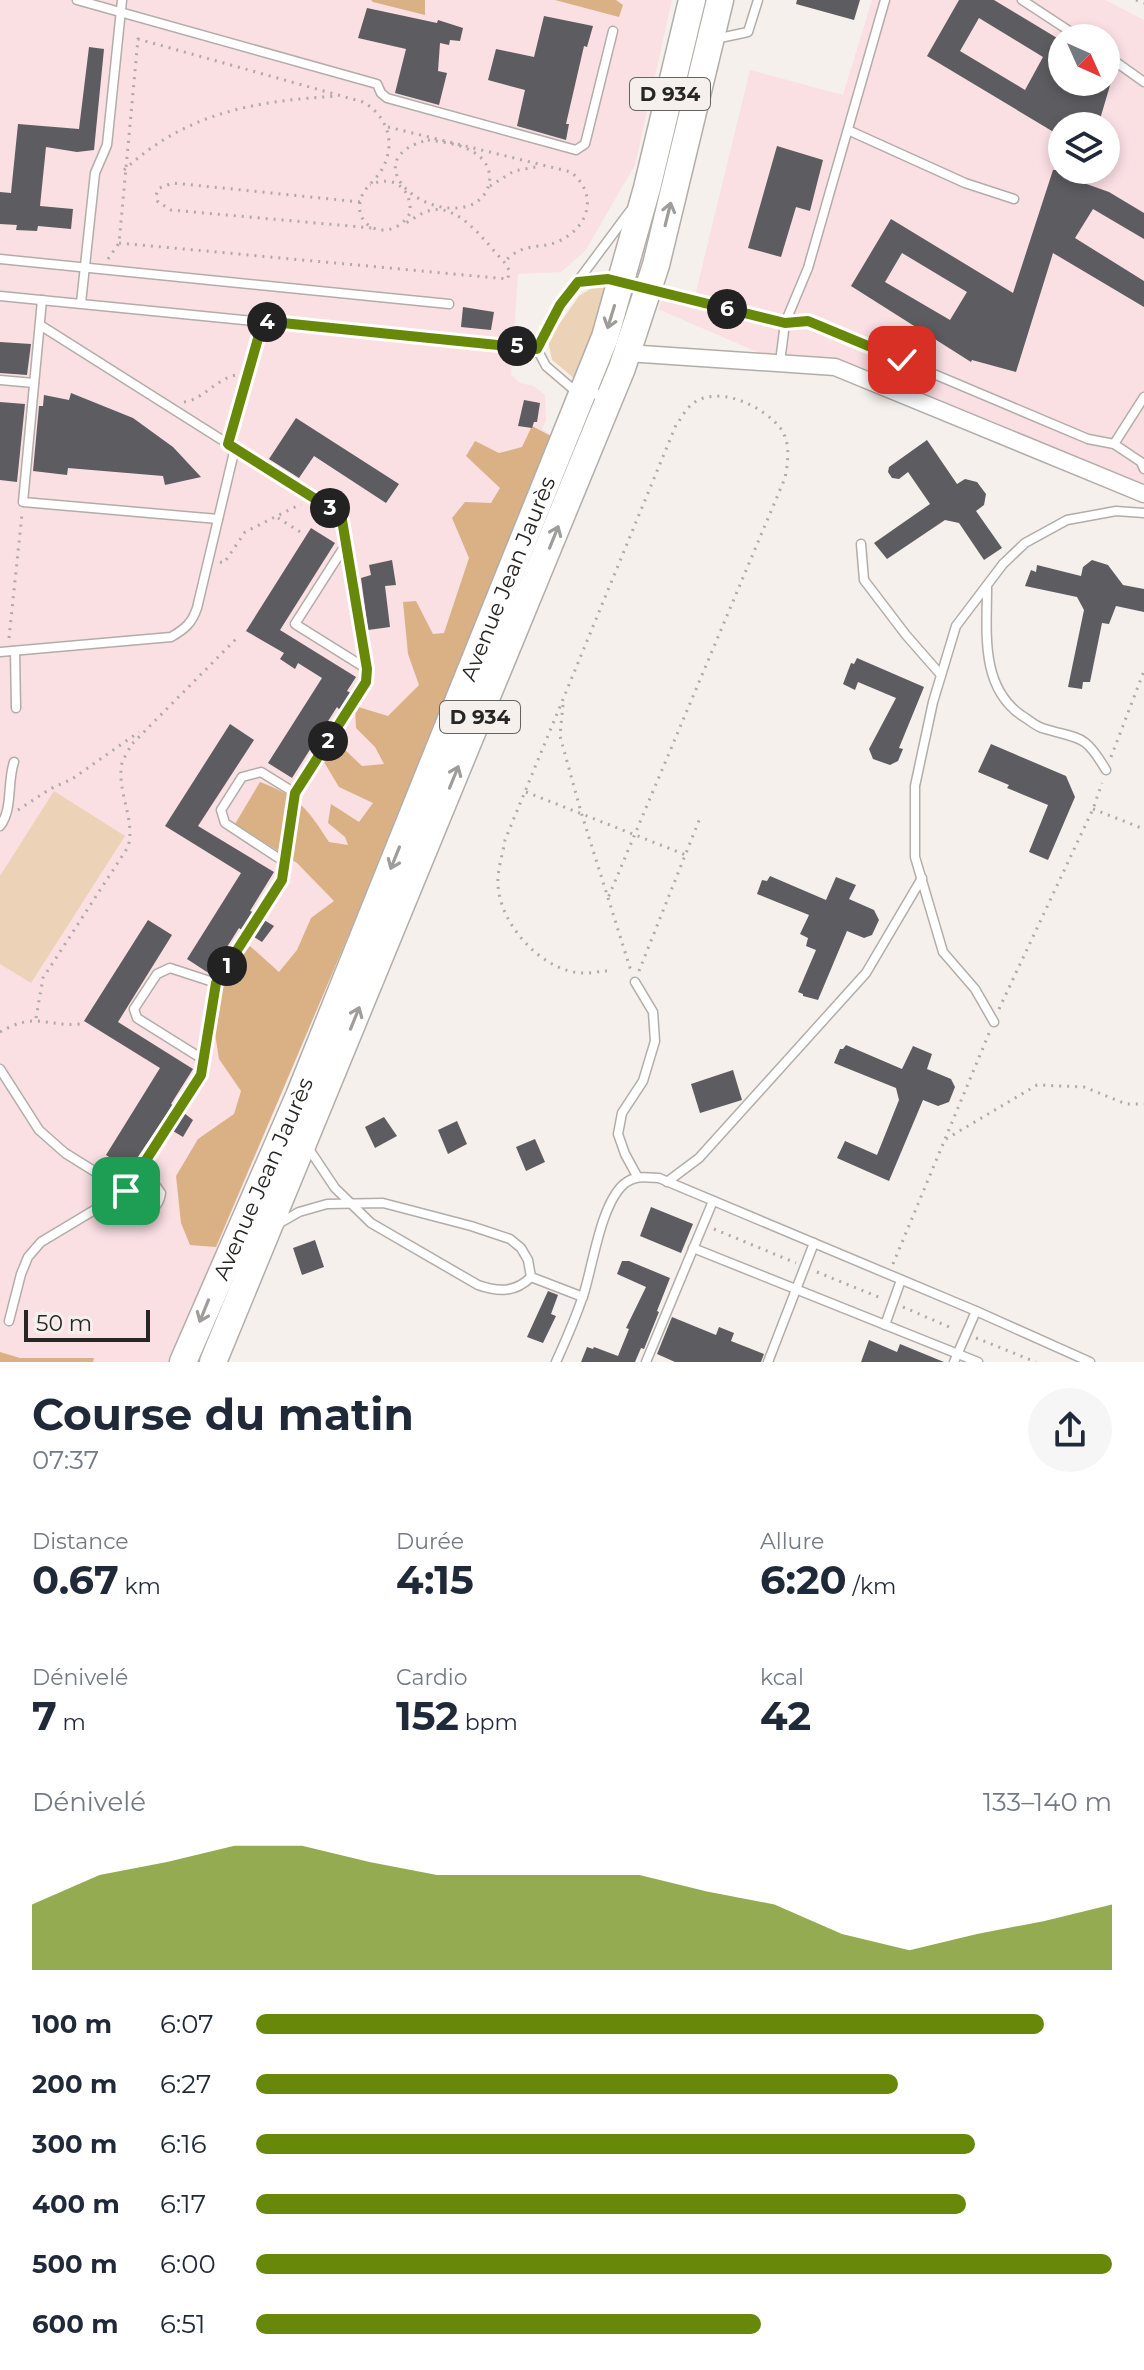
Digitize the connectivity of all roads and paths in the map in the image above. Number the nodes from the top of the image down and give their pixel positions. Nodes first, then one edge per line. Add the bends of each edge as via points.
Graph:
1 (77, 0) edge
2 (122, 0) edge
3 (720, 0) edge
4 (758, 0) edge
5 (885, 0) edge
6 (1022, 0) edge
7 (1136, 0) edge
8 (688, 3) edge
9 (1144, 3) edge
10 (121, 11) junction
11 (1059, 24) edge
12 (613, 31) dead end
13 (138, 39) dead end
14 (710, 40) junction
15 (1120, 65) edge
16 (1144, 82) edge
17 (343, 96) junction
18 (388, 127) junction
19 (850, 131) junction
20 (453, 144) junction
21 (548, 166) junction
22 (124, 170) dead end
23 (370, 185) junction
24 (402, 186) junction
25 (490, 186) junction
26 (647, 188) junction
27 (1014, 199) dead end
28 (360, 202) junction
29 (444, 209) junction
30 (397, 228) junction
31 (375, 229) junction
32 (119, 243) dead end
33 (0, 259) edge
34 (504, 262) junction
35 (85, 268) junction
36 (622, 281) junction
37 (578, 282) junction
38 (648, 289) junction
39 (0, 296) edge
40 (42, 300) junction
41 (81, 303) junction
42 (449, 304) dead end
43 (263, 321) junction
44 (785, 323) junction
45 (40, 325) junction
46 (537, 349) junction
47 (627, 353) junction
48 (780, 362) junction
49 (248, 374) junction
50 (0, 380) edge
51 (34, 383) junction
52 (613, 392) junction
53 (581, 396) junction
54 (1144, 397) edge
55 (163, 403) junction
56 (1114, 444) junction
57 (232, 446) junction
58 (1144, 469) edge
59 (1144, 494) edge
60 (313, 497) junction
61 (23, 502) junction
62 (1144, 513) edge
63 (278, 518) junction
64 (218, 519) junction
65 (305, 535) dead end
66 (346, 544) junction
67 (861, 544) dead end
68 (209, 560) junction
69 (987, 587) junction
70 (237, 638) dead end
71 (7, 652) edge
72 (367, 669) junction
73 (1144, 671) edge
74 (941, 675) junction
75 (564, 699) junction
76 (16, 708) dead end
77 (146, 728) junction
78 (14, 762) dead end
79 (1106, 770) junction
80 (526, 792) junction
81 (295, 793) junction
82 (1093, 809) junction
83 (581, 812) junction
84 (6, 816) junction
85 (700, 818) dead end
86 (0, 826) edge
87 (1144, 829) edge
88 (637, 834) junction
89 (686, 855) junction
90 (286, 863) junction
91 (922, 878) junction
92 (608, 898) junction
93 (607, 971) dead end
94 (635, 982) junction
95 (216, 983) junction
96 (36, 1018) junction
97 (994, 1022) junction
98 (80, 1024) dead end
99 (0, 1032) edge
100 (204, 1060) junction
101 (0, 1069) edge
102 (1144, 1104) edge
103 (944, 1141) junction
104 (305, 1142) junction
105 (146, 1160) junction
106 (321, 1167) junction
107 (637, 1176) junction
108 (667, 1182) junction
109 (126, 1191) junction
110 (277, 1198) junction
111 (713, 1201) junction
112 (355, 1205) junction
113 (703, 1224) junction
114 (814, 1243) junction
115 (693, 1248) junction
116 (804, 1266) junction
117 (888, 1274) junction
118 (531, 1277) junction
119 (901, 1280) junction
120 (798, 1288) junction
121 (583, 1297) junction
122 (892, 1302) junction
123 (976, 1311) junction
124 (9, 1321) dead end
125 (885, 1325) junction
126 (966, 1334) junction
127 (956, 1358) edge
128 (183, 1362) edge
129 (213, 1362) edge
130 (556, 1362) edge
131 (646, 1362) edge
132 (768, 1362) edge
133 (978, 1362) edge
134 (1036, 1362) edge
135 (1090, 1362) edge

1 - 10 lane
2 - 10 lane
3 - 14 main road, Avenue Jean Jaurès / D 934
4 - 14 lane via 748,32
5 - 19 lane
6 - 11 lane
7 - 9 path
8 - 26 main road, Avenue Jean Jaurès / D 934
10 - 12 lane via 377,84 387,98 576,150 585,144
10 - 35 lane via 107,145 95,173
13 - 17 path
38 -> 14 main road, Avenue Jean Jaurès / D 934
15 - 16 lane
17 - 18 path via 375,108
17 - 22 path via 292,99 209,117 170,134
18 - 20 path
18 - 23 path via 387,158
19 - 27 lane
19 - 44 lane via 808,268
20 - 21 path
20 - 24 path via 428,140 401,152 395,176
20 - 25 path via 484,162
21 - 25 path via 514,171
21 - 34 path via 581,180 588,193 584,219 558,242 519,251
23 - 24 path via 390,181
23 - 28 path
24 - 29 path
24 - 30 path via 410,213
25 - 29 path via 467,207
26 - 36 main road, Avenue Jean Jaurès / D 934
26 - 37 lane
28 - 31 path via 366,222
28 - 31 path via 173,183 156,195 171,210
29 - 30 path via 430,210
29 - 34 path via 464,221
30 - 31 path
32 - 34 path via 508,279
33 - 35 lane
35 - 41 lane
35 - 42 lane
36 - 37 lane
36 - 38 lane
36 -> 53 main road, Avenue Jean Jaurès / D 934
37 - 46 lane
38 - 44 lane
38 - 47 main road, Avenue Jean Jaurès / D 934
39 - 40 lane
40 - 41 lane
40 - 45 lane
41 - 43 lane
43 - 46 lane
43 - 49 lane
44 - 48 lane
44 - 56 lane via 808,321 1088,439
45 - 51 lane
45 - 55 lane
46 - 53 lane via 546,366
47 - 48 street
47 - 52 main road, Avenue Jean Jaurès / D 934
48 - 59 street via 835,367
49 - 55 path via 231,375 188,402
49 - 57 lane
50 - 51 lane
51 - 61 lane
52 - 53 lane
104 -> 52 main road, Avenue Jean Jaurès / D 934
53 -> 110 main road, Avenue Jean Jaurès / D 934 via 333,1010
54 - 56 lane
55 - 57 lane
56 - 58 lane
57 - 60 lane
57 - 64 lane
60 - 63 path
60 - 66 lane via 342,520
61 - 64 lane
61 - 71 path
62 - 69 lane via 1116,511 1067,520 1025,543
63 - 65 path
63 - 68 path via 245,532 224,563
64 - 68 lane
66 - 72 lane
66 - 72 lane via 295,624
67 - 74 lane via 864,580
68 - 71 lane via 193,621 171,637
69 - 74 lane via 956,626
69 - 79 lane via 991,679 1012,709 1039,727 1073,734 1091,745
70 - 77 path
71 - 76 lane
72 - 81 lane via 366,682
73 - 79 path
74 - 91 lane via 915,786 915,857
75 - 80 path
75 - 83 path via 560,736
75 - 88 path via 676,425 693,403 719,396 744,401 765,414 786,443 785,478
77 - 84 path
77 - 96 path via 122,763 132,833 128,847 43,978
78 - 84 lane
79 - 82 path
80 - 83 path
80 - 93 path via 505,840 497,883 503,911 520,937 564,969
81 - 90 lane
81 - 90 lane via 261,772 242,777 221,810 225,823
82 - 87 path
82 - 97 path
83 - 88 path
83 - 92 path
84 - 86 lane
85 - 89 path
88 - 89 path
88 - 92 path
89 - 94 path
90 - 95 lane via 282,880
91 - 97 lane via 943,952 975,989
91 - 108 lane via 866,973 699,1158
92 - 94 path
94 - 107 lane via 653,1012 655,1041 643,1081 622,1113 618,1134
95 - 100 lane
95 - 100 lane via 170,968 157,974 134,1009 137,1018
96 - 98 path
96 - 99 path
97 - 103 path
100 - 105 lane via 201,1075
101 - 109 lane via 39,1130
102 - 103 path via 1126,1104 1084,1087 1037,1085
103 - 117 path
104 - 106 lane
104 - 110 main road, Avenue Jean Jaurès / D 934
105 - 109 lane
105 - 109 lane via 148,1175 161,1193 159,1203 138,1211 128,1203
106 - 110 lane via 307,1163
106 - 112 lane
107 - 108 lane
107 - 121 lane via 614,1197
108 - 111 lane
109 - 124 lane via 41,1242 21,1274
110 - 112 lane
110 -> 128 main road, Avenue Jean Jaurès / D 934
110 - 129 main road, Avenue Jean Jaurès / D 934
111 - 113 lane
111 - 114 lane
112 - 118 lane via 383,1203 510,1239 528,1260
112 - 118 lane via 371,1223 478,1285 507,1290 521,1287
113 - 115 lane
113 - 116 path
114 - 116 lane
114 - 117 lane
115 - 120 lane
115 - 131 lane
116 - 120 lane
116 - 122 path
117 - 119 lane
118 - 121 lane
119 - 122 lane
119 - 123 lane
120 - 125 lane
120 - 132 lane
121 - 130 lane
122 - 125 lane
122 - 126 path
123 - 126 lane
123 - 135 lane
125 - 127 lane
126 - 127 lane
126 - 134 path
127 - 133 lane

